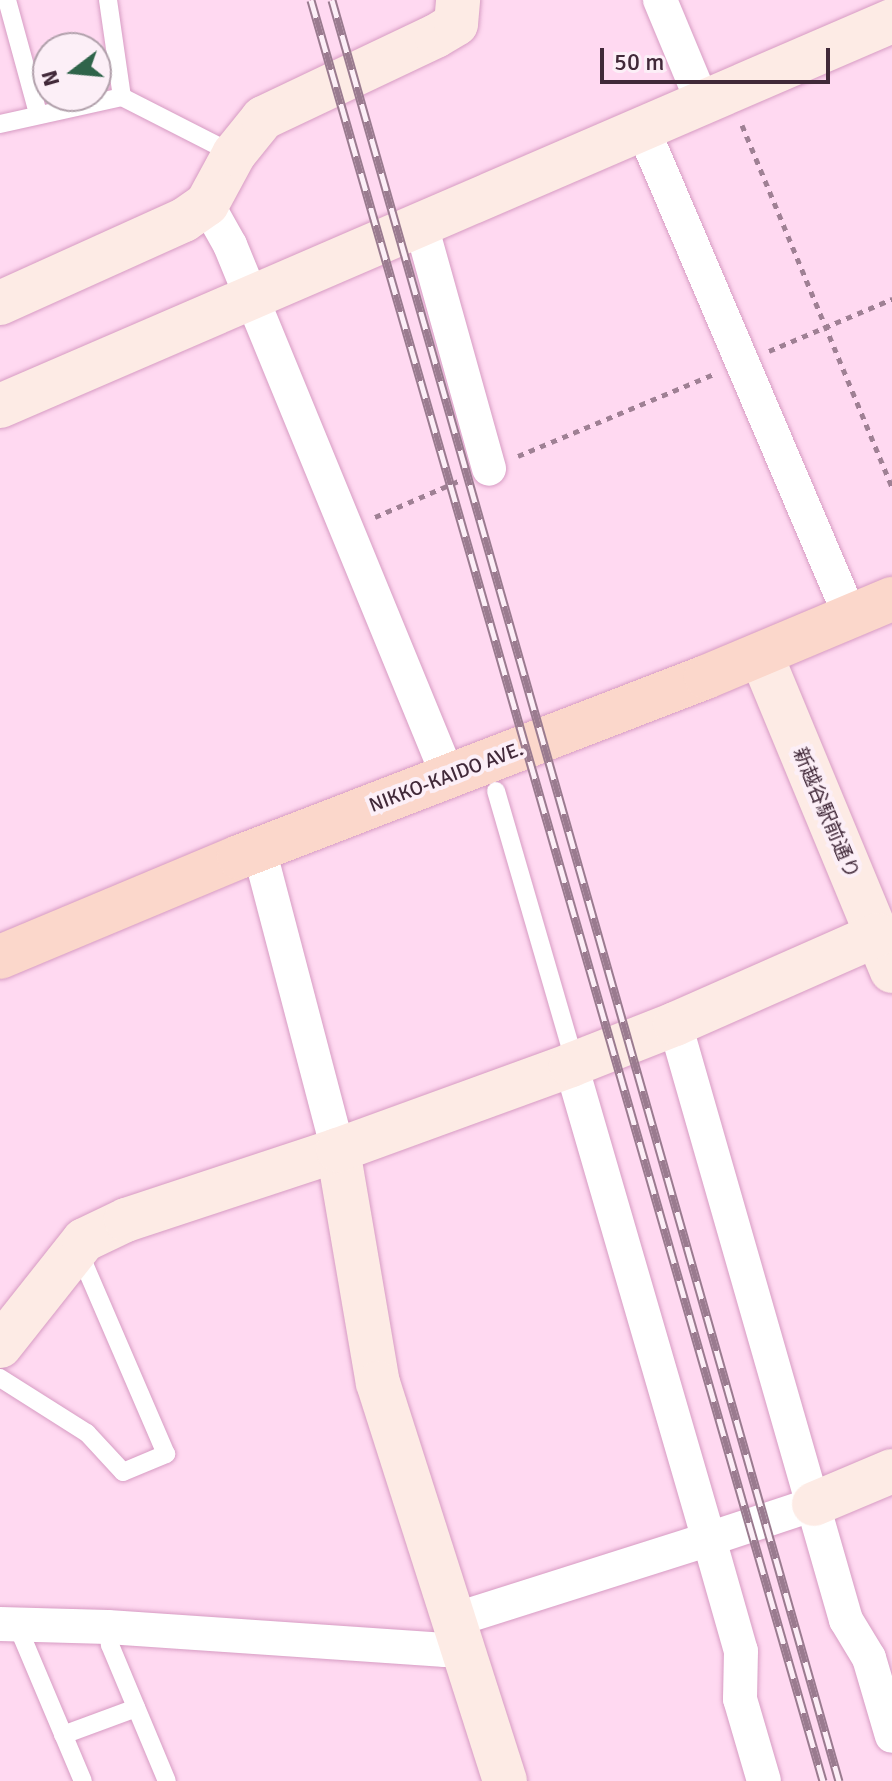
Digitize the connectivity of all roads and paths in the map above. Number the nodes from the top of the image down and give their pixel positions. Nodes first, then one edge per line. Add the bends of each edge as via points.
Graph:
1 (7, 0) edge
2 (108, 0) edge
3 (458, 0) edge
4 (660, 0) edge
5 (892, 21) edge
6 (122, 97) junction
7 (720, 108) junction
8 (38, 113) junction
9 (0, 124) edge
10 (642, 127) junction
11 (234, 154) junction
12 (207, 204) junction
13 (421, 225) junction
14 (892, 299) edge
15 (252, 300) junction
16 (0, 303) edge
17 (826, 327) junction
18 (742, 362) junction
19 (0, 406) edge
20 (489, 469) junction
21 (892, 487) edge
22 (344, 530) junction
23 (892, 599) edge
24 (851, 618) junction
25 (761, 655) junction
26 (448, 776) junction
27 (496, 791) dead end
28 (259, 849) junction
29 (883, 937) edge
30 (0, 957) edge
31 (675, 1024) junction
32 (573, 1064) junction
33 (338, 1150) junction
34 (72, 1253) junction
35 (0, 1346) edge
36 (0, 1378) edge
37 (892, 1471) edge
38 (814, 1504) junction
39 (709, 1539) junction
40 (9, 1624) edge
41 (108, 1627) junction
42 (458, 1633) junction
43 (136, 1708) junction
44 (63, 1735) junction
45 (892, 1736) edge
46 (83, 1781) edge
47 (167, 1781) edge
48 (505, 1781) edge
49 (764, 1781) edge

1 - 8 lane
2 - 6 lane
3 - 11 street via 456,24 263,118
4 - 7 street
5 - 7 street
6 - 8 lane
6 - 11 lane
7 - 10 street
7 - 17 path
8 - 9 lane
10 - 13 street
10 - 18 street
11 - 12 street
12 - 15 street
12 - 16 street via 184,220
13 - 15 street
13 - 20 street
14 - 17 path
15 - 19 street
15 - 22 street
17 - 18 path
17 - 21 path
18 - 20 path
18 - 24 street
20 - 22 path
22 - 26 street
23 - 24 main road, NIKKO-KAIDO AVE.
24 - 25 main road, NIKKO-KAIDO AVE.
25 - 26 main road, NIKKO-KAIDO AVE.
25 - 29 street, 新越谷駅前通り
26 - 28 main road, NIKKO-KAIDO AVE.
27 - 32 lane
28 - 30 main road, NIKKO-KAIDO AVE.
28 - 33 street
29 - 31 street
31 - 32 street
31 - 38 street
32 - 33 street
32 - 39 street
33 - 34 street via 126,1220 84,1240
33 - 42 street via 378,1383
34 - 35 street
34 - 36 lane via 85,1266 166,1454 123,1472 87,1433
37 - 38 street
38 - 39 street
38 - 45 street via 846,1620 869,1658
39 - 42 street
39 - 49 street via 741,1651 740,1699
40 - 41 street
40 - 44 lane
41 - 42 street via 445,1650
41 - 43 lane
42 - 48 street
43 - 44 lane
43 - 47 lane
44 - 46 lane

